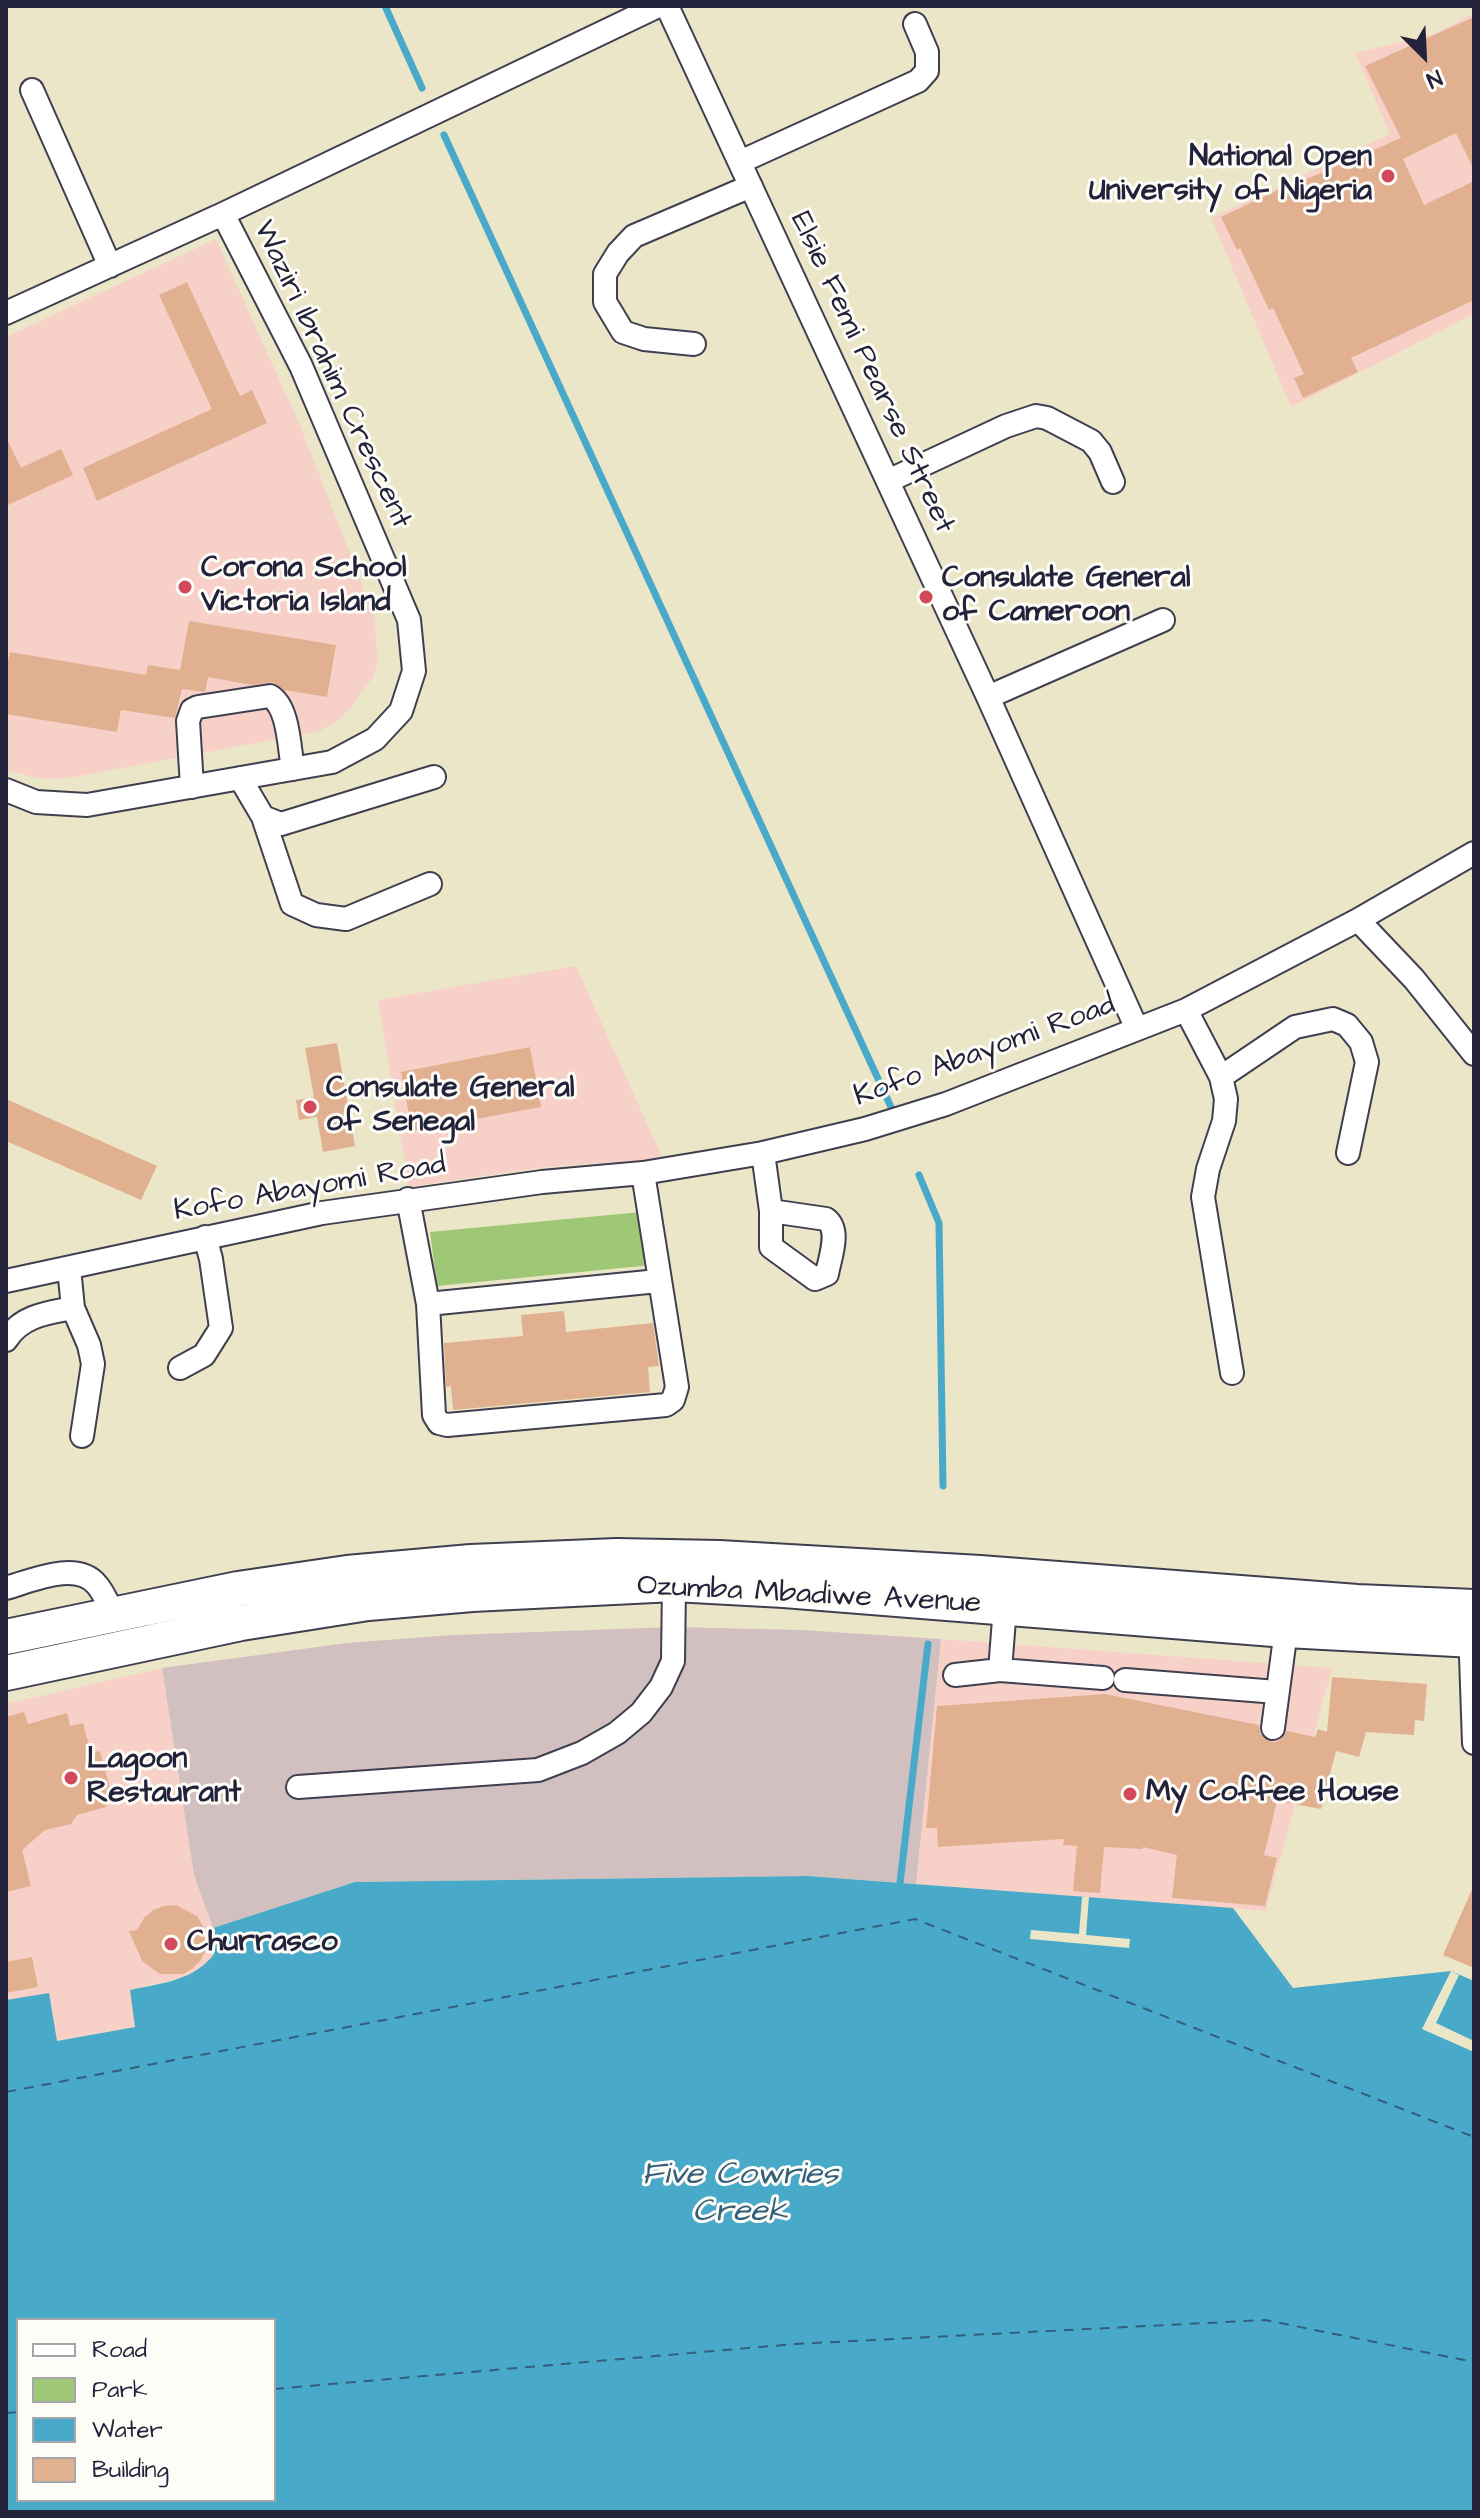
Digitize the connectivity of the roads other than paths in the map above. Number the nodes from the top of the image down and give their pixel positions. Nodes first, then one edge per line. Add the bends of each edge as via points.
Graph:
1 (658, 6) edge
2 (667, 6) edge
3 (915, 24) dead end
4 (32, 90) dead end
5 (740, 162) junction
6 (751, 186) junction
7 (223, 214) junction
8 (110, 266) junction
9 (6, 313) edge
10 (694, 344) dead end
11 (888, 481) junction
12 (1113, 482) dead end
13 (1163, 620) dead end
14 (988, 697) junction
15 (293, 769) junction
16 (434, 777) dead end
17 (240, 778) junction
18 (192, 787) junction
19 (8, 798) edge
20 (263, 817) junction
21 (1474, 853) edge
22 (430, 884) dead end
23 (1358, 920) junction
24 (1186, 1010) junction
25 (1137, 1029) junction
26 (1474, 1054) edge
27 (1221, 1077) junction
28 (763, 1153) junction
29 (1348, 1153) dead end
30 (643, 1173) junction
31 (408, 1199) junction
32 (771, 1211) dead end
33 (205, 1237) junction
34 (69, 1268) junction
35 (6, 1281) edge
36 (658, 1281) junction
37 (428, 1304) junction
38 (73, 1308) junction
39 (6, 1340) edge
40 (180, 1368) dead end
41 (1232, 1373) dead end
42 (82, 1436) dead end
43 (674, 1584) junction
44 (6, 1588) edge
45 (1005, 1607) junction
46 (113, 1613) junction
47 (1472, 1624) edge
48 (1286, 1630) junction
49 (6, 1637) edge
50 (1000, 1670) junction
51 (6, 1673) edge
52 (955, 1675) dead end
53 (1277, 1692) junction
54 (1273, 1728) dead end
55 (1474, 1743) edge
56 (298, 1787) dead end

1 - 7 street, Waziri Ibrahim Crescent
2 - 5 street, Elsie Femi Pearse Street
3 - 5 street via 927,52 927,71 918,81
4 - 8 street
5 - 6 street, Elsie Femi Pearse Street
6 - 10 street via 634,236 605,274 605,302 623,332
6 - 11 street, Elsie Femi Pearse Street
7 - 8 street, Waziri Ibrahim Crescent
7 - 15 street, Waziri Ibrahim Crescent via 301,366 409,620 414,671 401,711 375,739 332,762
8 - 9 street, Waziri Ibrahim Crescent
11 - 12 street via 1036,416 1091,441
11 - 14 street, Elsie Femi Pearse Street
13 - 14 street
14 - 25 street, Elsie Femi Pearse Street
15 - 17 street, Waziri Ibrahim Crescent
15 - 18 street via 281,706 274,698 198,707 188,721
16 - 20 street via 281,824
17 - 18 street, Waziri Ibrahim Crescent
17 - 20 street
18 - 19 street, Waziri Ibrahim Crescent via 87,805
20 - 22 street via 292,904 316,915 346,919
21 - 23 street, Kofo Abayomi Road
23 - 24 street, Kofo Abayomi Road
23 - 26 street
24 - 25 street, Kofo Abayomi Road
24 - 27 street
25 - 28 street, Kofo Abayomi Road via 946,1104
27 - 29 street via 1295,1027 1333,1019 1347,1025 1361,1042 1367,1062
27 - 41 street via 1224,1121 1203,1197
28 - 30 street, Kofo Abayomi Road
28 - 32 street
30 - 31 street, Kofo Abayomi Road
30 - 36 street
31 - 33 street, Kofo Abayomi Road
31 - 37 street
33 - 34 street, Kofo Abayomi Road
33 - 40 street via 221,1328 204,1355
34 - 35 street, Kofo Abayomi Road
34 - 38 street
36 - 37 street
36 - 37 street via 677,1387 666,1405 439,1423 434,1415
38 - 39 street via 21,1323
38 - 42 street via 93,1364
43 - 45 highway, Ozumba Mbadiwe Avenue
43 - 51 highway, Ozumba Mbadiwe Avenue via 368,1603 241,1623
43 - 56 street via 673,1661 661,1687 641,1713 582,1753 538,1770
44 - 46 street via 69,1572 82,1574 96,1583
45 - 48 highway, Ozumba Mbadiwe Avenue
45 - 50 street
46 - 47 highway, Ozumba Mbadiwe Avenue via 347,1573 617,1556 980,1573 1357,1602
46 - 49 highway, Ozumba Mbadiwe Avenue
47 - 48 highway, Ozumba Mbadiwe Avenue
47 - 55 street
48 - 53 street
50 - 52 street
50 - 53 street
53 - 54 street

